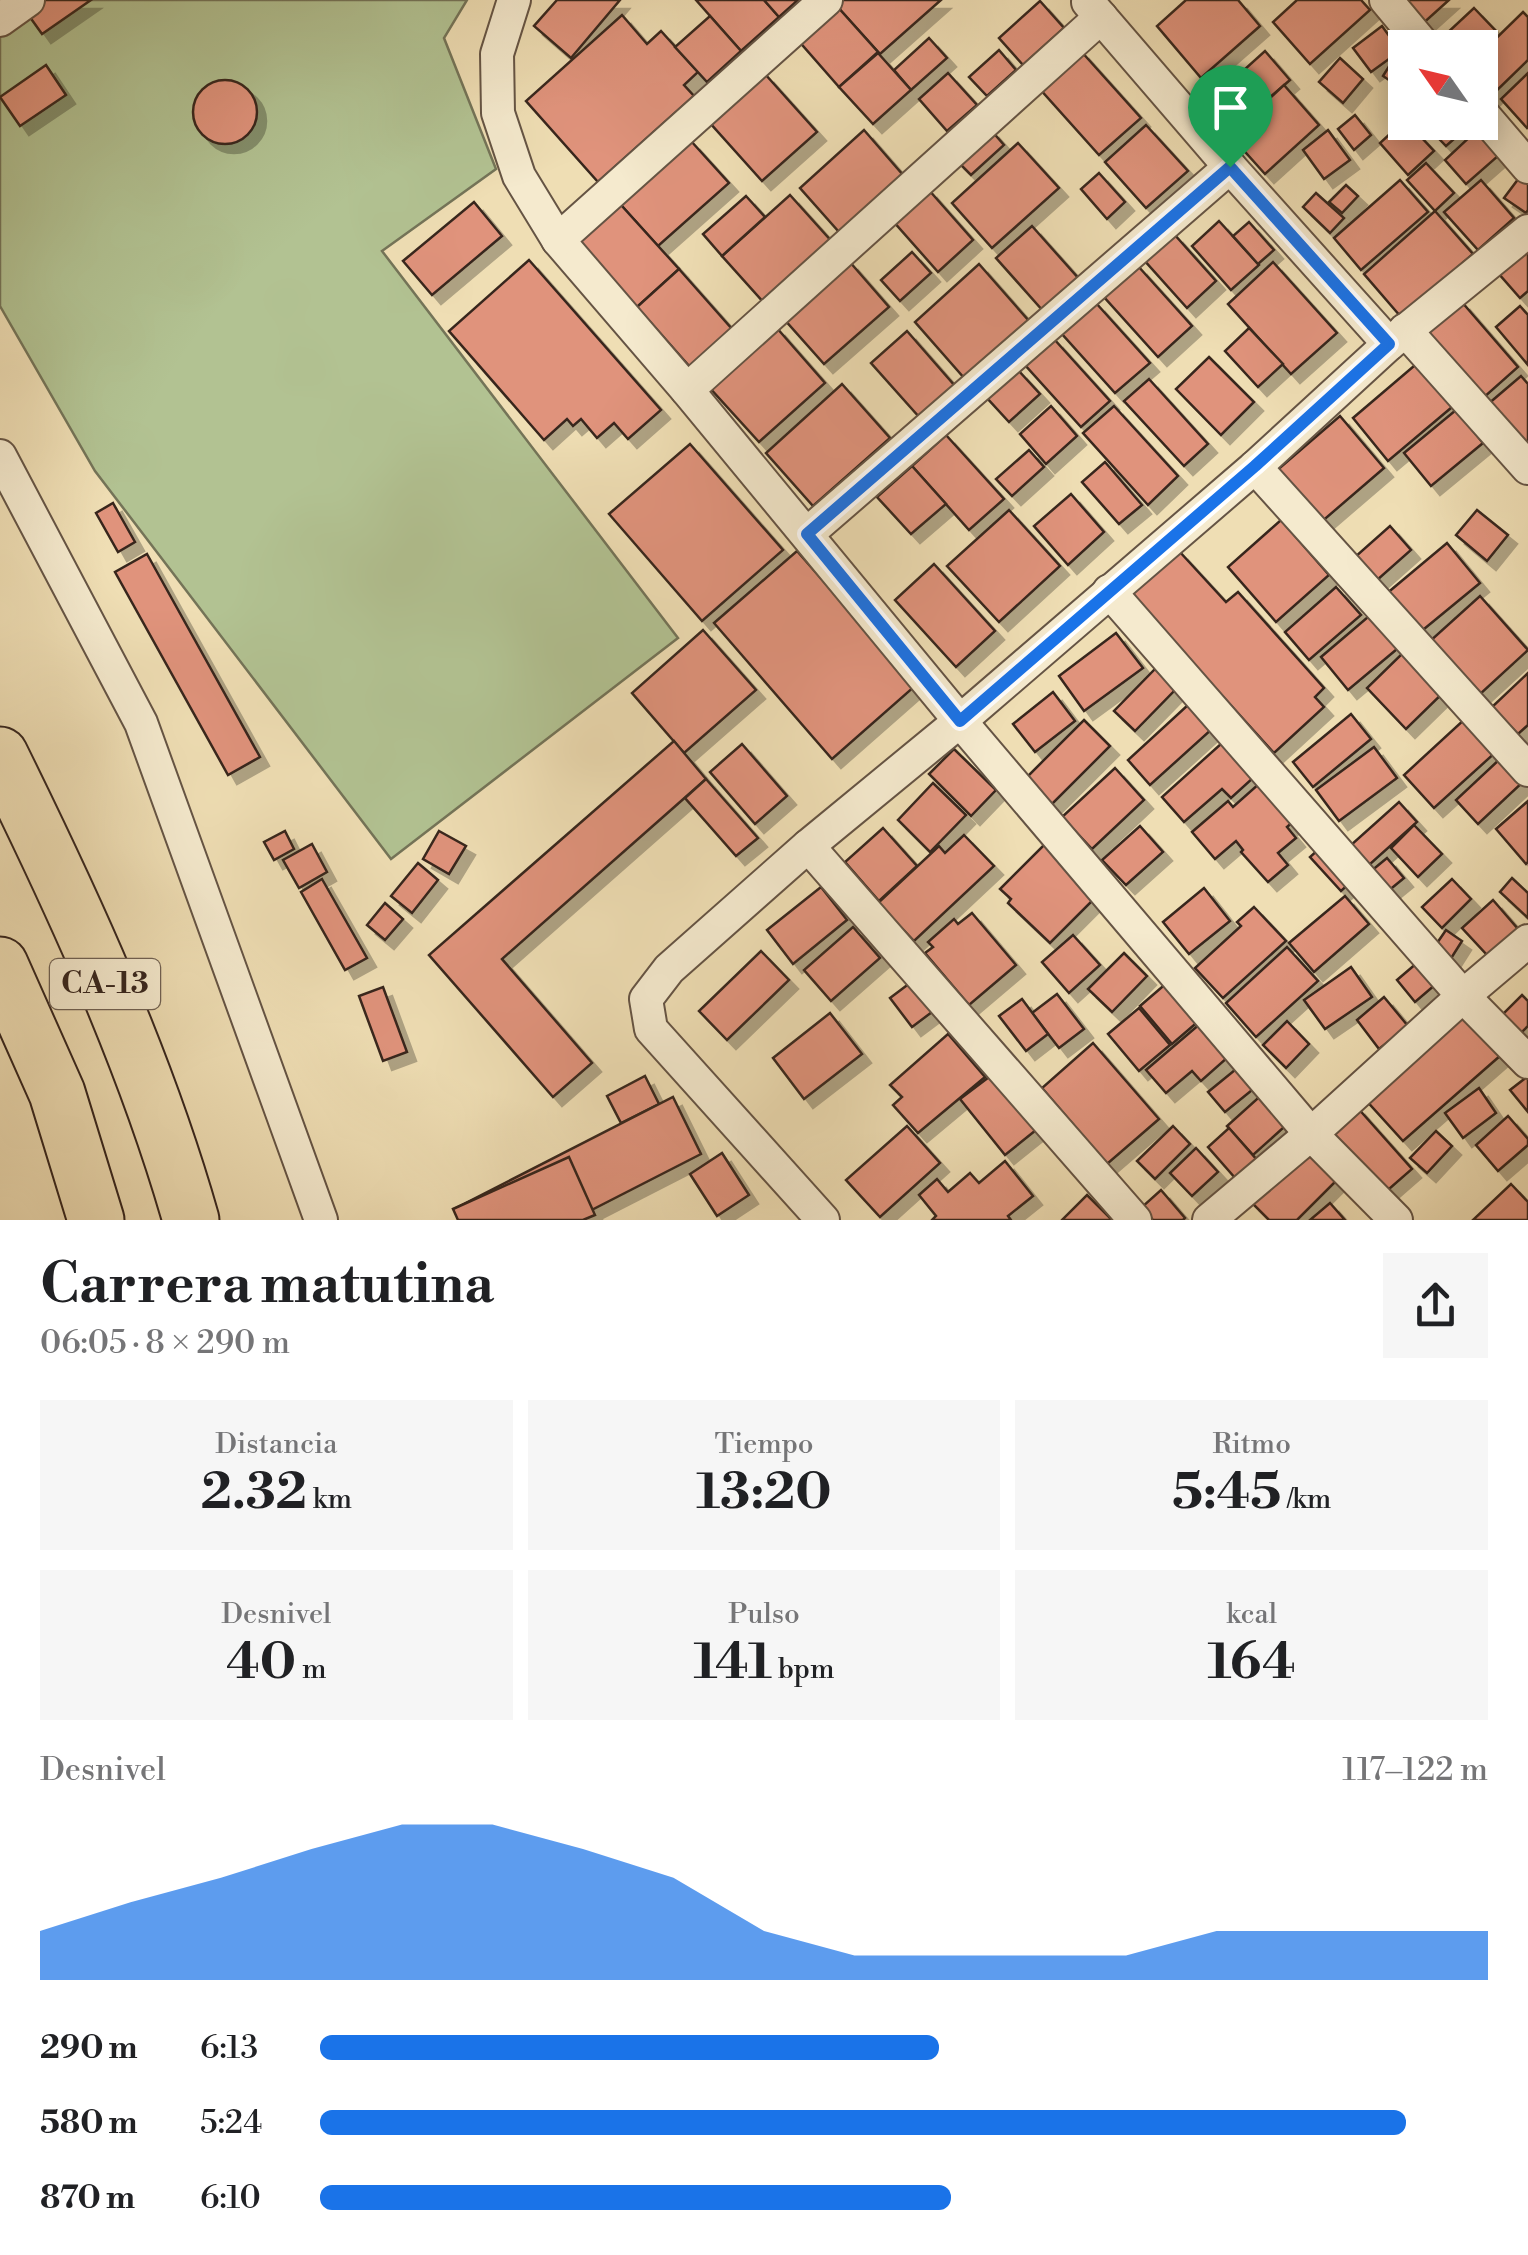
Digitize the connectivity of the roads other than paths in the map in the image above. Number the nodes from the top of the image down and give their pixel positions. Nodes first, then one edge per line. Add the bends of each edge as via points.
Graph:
1 (28, 0) edge
2 (514, 0) edge
3 (826, 0) edge
4 (1386, 0) edge
5 (1093, 8) edge
6 (0, 20) edge
7 (1411, 30) edge
8 (1498, 131) edge
9 (1230, 167) junction
10 (1528, 167) edge
11 (1528, 231) edge
12 (558, 240) junction
13 (1397, 337) junction
14 (687, 390) junction
15 (0, 456) edge
16 (1255, 466) junction
17 (1528, 468) edge
18 (807, 534) junction
19 (1109, 591) junction
20 (960, 721) junction
21 (0, 755) edge
22 (1528, 770) edge
23 (808, 846) junction
24 (1528, 941) edge
25 (0, 966) edge
26 (1462, 996) junction
27 (1528, 1062) edge
28 (1311, 1134) junction
29 (96, 1220) edge
30 (190, 1220) edge
31 (321, 1220) edge
32 (823, 1220) edge
33 (1135, 1220) edge
34 (1209, 1220) edge
35 (1396, 1220) edge

1 - 6 street
2 - 12 street via 497,54 498,113 519,176
3 - 12 street
4 - 7 street
5 - 9 street
5 - 14 street
8 - 10 street
9 - 13 street
9 - 18 street
11 - 13 street
12 - 14 street
13 - 16 street
13 - 17 street
14 - 18 street
15 - 31 street via 141,723
16 - 19 street
16 - 22 street
18 - 20 street
19 - 20 street
19 - 26 street
20 - 23 street
20 - 28 street
21 - 30 highway, CA-13 via 115,1008 170,1148
23 - 32 street via 669,968 646,999 651,1029
23 - 33 street
24 - 26 street
25 - 29 highway, CA-13 via 57,1093
26 - 27 street
26 - 28 street
28 - 34 street
28 - 35 street

